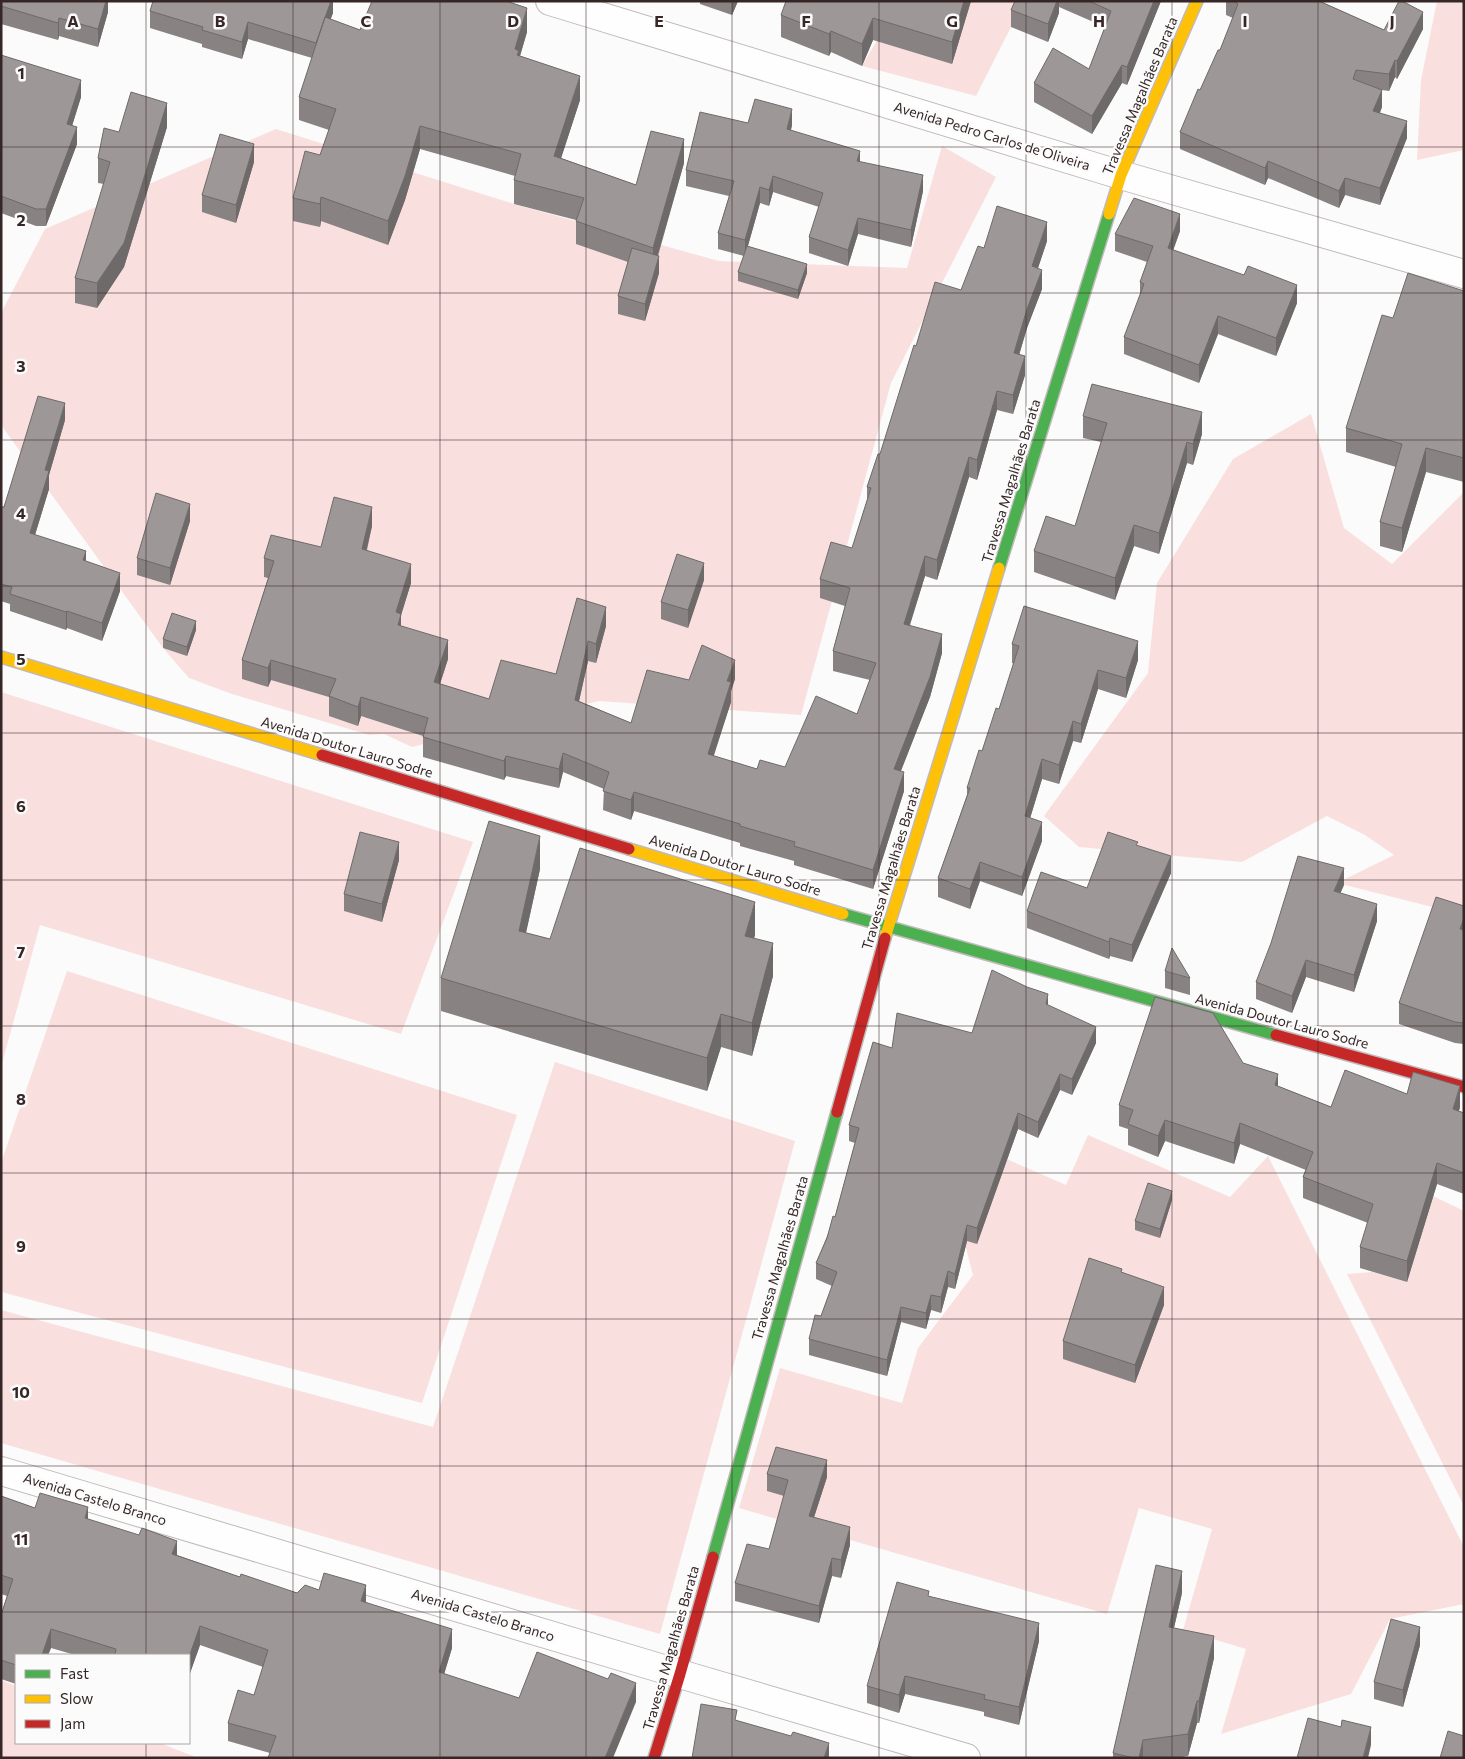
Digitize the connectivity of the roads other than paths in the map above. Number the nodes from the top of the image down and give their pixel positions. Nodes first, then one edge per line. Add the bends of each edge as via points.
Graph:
1 (550, 1) edge
2 (1198, 1) edge
3 (1121, 175) junction
4 (1464, 274) edge
5 (1, 656) edge
6 (888, 928) junction
7 (1464, 1087) edge
8 (1, 1471) edge
9 (680, 1674) junction
10 (654, 1758) edge
11 (966, 1758) edge

1 - 3 street, Avenida Pedro Carlos de Oliveira
2 - 3 street, Travessa Magalhães Barata
3 - 4 street, Avenida Pedro Carlos de Oliveira
3 - 6 street, Travessa Magalhães Barata
5 - 6 street, Avenida Doutor Lauro Sodre
6 - 7 street, Avenida Doutor Lauro Sodre
6 - 9 street, Travessa Magalhães Barata
8 - 9 street, Avenida Castelo Branco
9 - 10 street, Travessa Magalhães Barata
9 - 11 street, Avenida Castelo Branco

